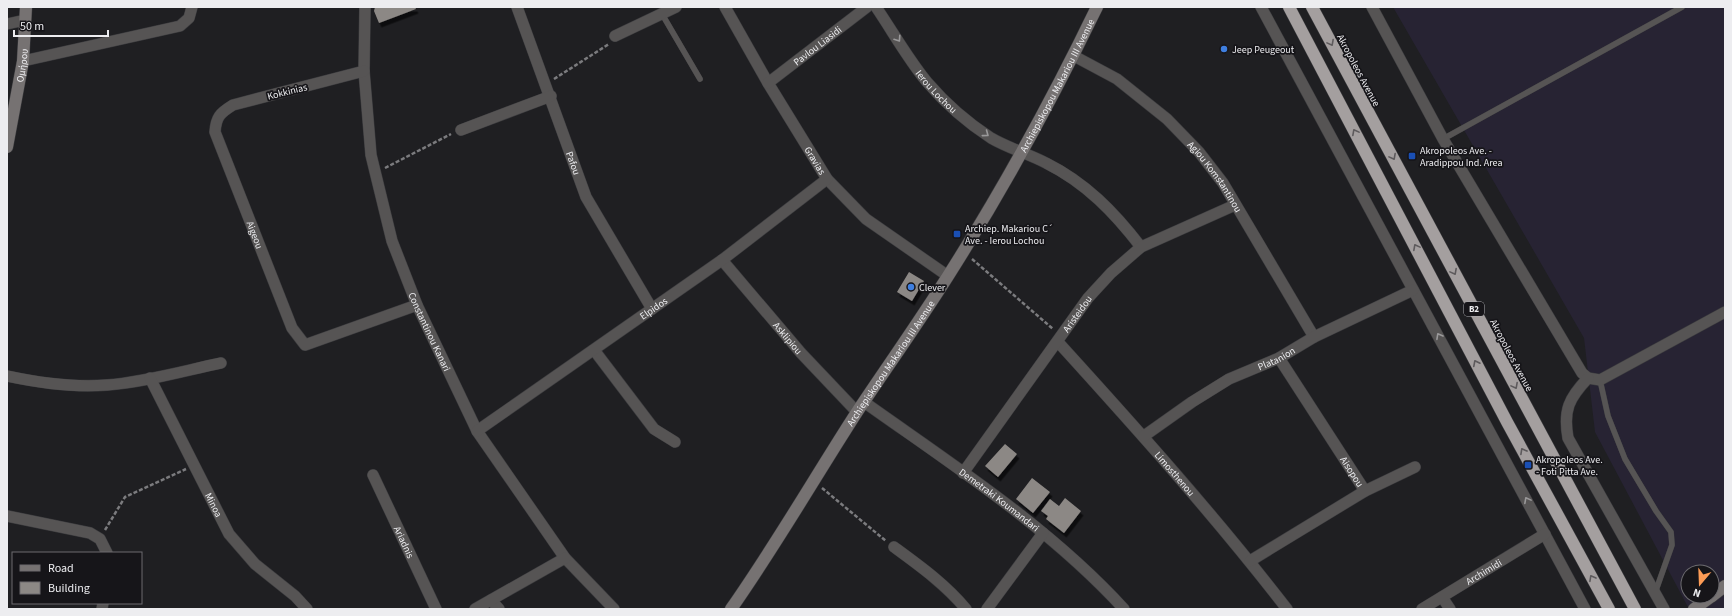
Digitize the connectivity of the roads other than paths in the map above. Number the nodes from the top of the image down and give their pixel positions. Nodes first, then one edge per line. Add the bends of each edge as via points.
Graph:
1 (26, 7) edge
2 (192, 7) edge
3 (365, 7) edge
4 (517, 7) edge
5 (676, 7) edge
6 (725, 7) edge
7 (867, 7) edge
8 (876, 7) edge
9 (1097, 7) edge
10 (1261, 7) edge
11 (1289, 7) edge
12 (1312, 7) edge
13 (1372, 7) edge
14 (1682, 7) edge
15 (662, 14) junction
16 (25, 20) junction
17 (7, 24) edge
18 (615, 36) road end
19 (1074, 56) junction
20 (23, 61) junction
21 (364, 72) junction
22 (700, 79) dead end
23 (768, 83) junction
24 (551, 96) junction
25 (216, 121) joint
26 (461, 130) road end
27 (1443, 139) junction
28 (7, 147) edge
29 (1021, 152) junction
30 (826, 179) junction
31 (1235, 205) junction
32 (1141, 247) junction
33 (722, 260) junction
34 (948, 276) junction
35 (1413, 290) junction
36 (417, 304) junction
37 (652, 309) junction
38 (1725, 312) edge
39 (1314, 337) junction
40 (1060, 339) junction
41 (594, 350) junction
42 (1279, 358) junction
43 (221, 363) dead end
44 (7, 376) edge
45 (150, 378) junction
46 (1588, 378) junction
47 (1600, 380) junction
48 (861, 407) junction
49 (477, 431) junction
50 (1144, 436) junction
51 (675, 442) dead end
52 (1415, 467) dead end
53 (963, 473) junction
54 (373, 475) dead end
55 (1365, 491) junction
56 (7, 516) edge
57 (1043, 533) junction
58 (1545, 534) junction
59 (894, 547) road end
60 (106, 552) edge
61 (565, 558) junction
62 (1250, 561) junction
63 (1655, 593) junction
64 (1442, 597) junction
65 (491, 600) junction
66 (735, 608) edge
67 (307, 609) edge
68 (436, 609) edge
69 (475, 609) edge
70 (499, 609) edge
71 (614, 609) edge
72 (966, 609) edge
73 (987, 609) edge
74 (1124, 609) edge
75 (1287, 609) edge
76 (1422, 609) edge
77 (1450, 609) edge
78 (1585, 609) edge
79 (1609, 609) edge
80 (1635, 609) edge
81 (1664, 609) edge

1 - 16 main road, Ομήρου
2 - 20 street via 189,18 180,26
3 - 21 street, Constantinou Kanari
4 - 24 street, Pafou
5 - 15 street
6 - 23 street, Gravias
7 - 23 street, Pavlou Liasidi
8 -> 29 street, Ierou Lochou via 932,87 960,114 992,138
9 - 19 main road, Archiepiskopou Makariou III Avenue
10 - 35 street
79 -> 11 highway, B2 via 1507,422
12 -> 80 highway, Akropoleos Avenue / B2
13 - 27 street
14 - 27 lane
15 - 18 street
15 - 22 lane
16 - 17 street
16 - 20 main road, Ομήρου
19 - 29 main road, Archiepiskopou Makariou III Avenue
19 - 31 street, Agiou Komstantinou via 1117,79 1167,119 1199,152 1223,183
20 - 28 main road, Ομήρου
21 - 25 street, Kokkinias via 233,105 223,111
21 - 36 street, Constantinou Kanari via 371,155 375,173 392,240
23 - 30 street, Gravias
24 - 26 street
24 - 37 street, Pafou via 586,197
25 - 36 street, Aigeou via 216,132 292,328 305,345
27 - 46 street via 1577,367
29 - 32 street, Ierou Lochou via 1075,180 1096,196 1119,218
29 - 34 main road, Archiepiskopou Makariou III Avenue
30 - 33 street, Elpidos
30 - 34 street, Gravias via 866,219
31 - 32 street, Aristeidou
31 - 39 street, Agiou Komstantinou
32 - 40 street, Aristeidou via 1111,273 1088,298
33 - 37 street, Elpidos
33 - 48 street, Asklipiou via 801,353
34 - 48 main road, Archiepiskopou Makariou III Avenue
35 - 39 street, Platanion
58 -> 35 street
36 - 49 street, Constantinou Kanari
37 - 41 street, Elpidos
38 - 47 street
39 - 42 street, Platanion
40 - 50 street, Limosthenou
40 - 53 street, Aristeidou
41 - 49 street, Elpidos
41 - 51 street via 654,429
42 - 50 street, Platanion via 1229,379
42 - 55 street, Aisopou
43 - 45 street
44 - 45 street via 74,386 108,385
45 - 67 street, Minoa via 229,534 255,564
46 - 47 street
46 - 63 street via 1573,394 1566,424 1568,438
47 - 63 lane via 1608,416 1625,459 1671,532 1673,540
48 - 53 street, Demetraki Koumandari
48 - 66 main road, Archiepiskopou Makariou III Avenue
49 - 61 street, Constantinou Kanari
50 - 62 street, Limosthenou
52 - 55 street
53 - 57 street, Demetraki Koumandari
54 - 68 street, Ariadnis
55 - 62 street, Aisopou
56 - 60 street via 77,529 100,539
57 - 73 street
57 - 74 street, Demetraki Koumandari via 1096,579
58 - 64 street, Archimidi
58 - 78 street
59 - 72 street via 927,570 952,592
61 - 65 street
61 - 71 street, Constantinou Kanari
62 - 75 street, Limosthenou
63 - 81 street
64 - 76 street, Archimidi
64 - 77 street
65 - 69 street
65 - 70 street

